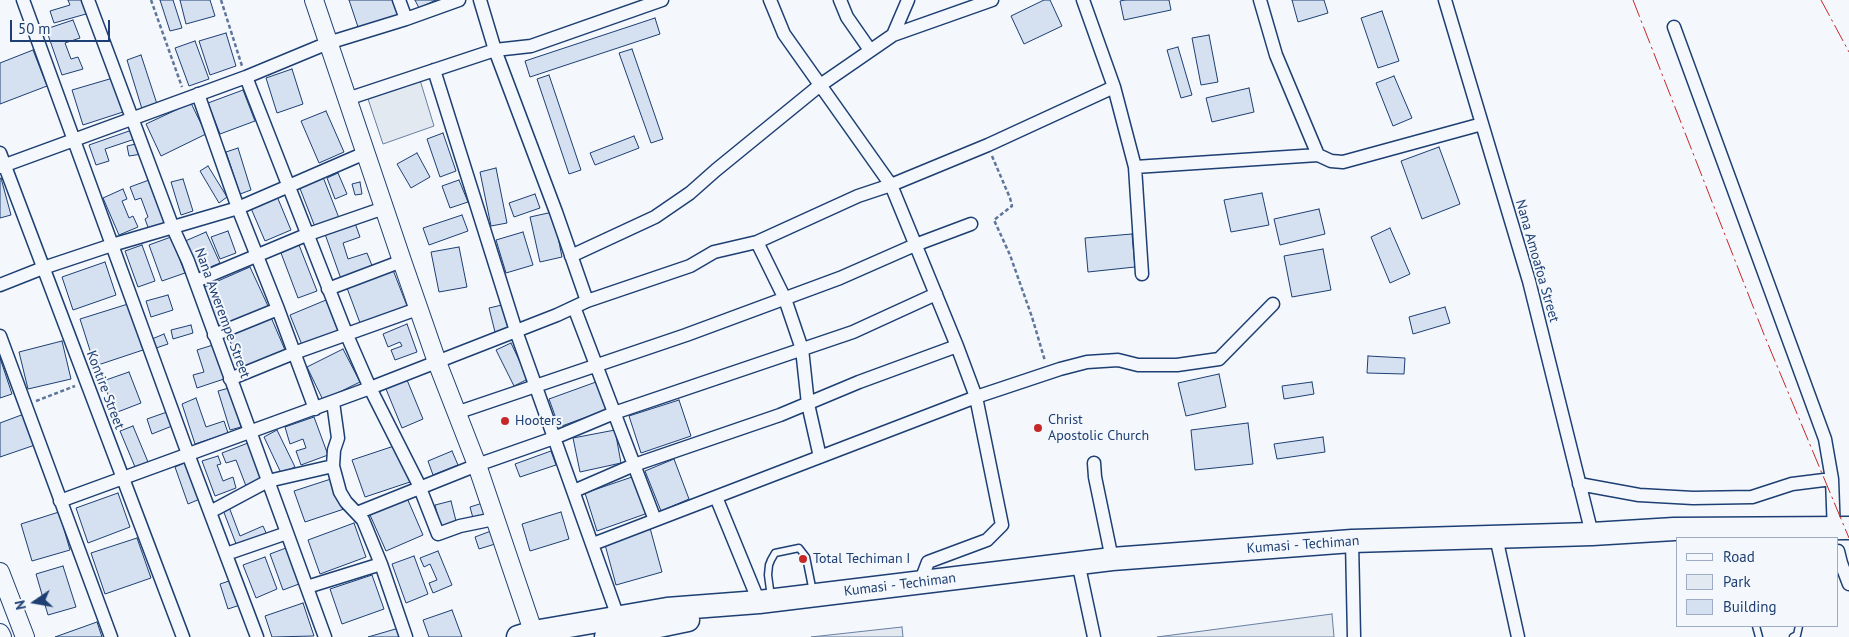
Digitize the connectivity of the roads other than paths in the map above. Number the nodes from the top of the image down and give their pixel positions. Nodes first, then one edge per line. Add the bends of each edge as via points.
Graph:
1 (23, 0) edge
2 (88, 0) edge
3 (308, 0) edge
4 (314, 0) edge
5 (399, 0) edge
6 (459, 0) edge
7 (480, 0) edge
8 (662, 0) edge
9 (770, 0) edge
10 (840, 0) edge
11 (908, 0) edge
12 (992, 0) edge
13 (1084, 0) edge
14 (1260, 0) edge
15 (1445, 0) edge
16 (406, 19) junction
17 (1674, 27) dead end
18 (893, 35) junction
19 (328, 43) junction
20 (495, 50) junction
21 (870, 50) junction
22 (434, 70) junction
23 (245, 74) junction
24 (820, 86) junction
25 (1114, 86) junction
26 (192, 96) junction
27 (347, 99) junction
28 (132, 118) junction
29 (1482, 124) junction
30 (73, 140) junction
31 (0, 153) edge
32 (365, 153) junction
33 (1318, 155) junction
34 (2, 166) edge
35 (1135, 167) junction
36 (891, 185) junction
37 (288, 186) junction
38 (238, 208) junction
39 (384, 208) junction
40 (971, 224) dead end
41 (173, 228) junction
42 (306, 235) junction
43 (757, 242) junction
44 (112, 245) junction
45 (915, 245) junction
46 (257, 256) junction
47 (571, 256) junction
48 (402, 261) junction
49 (43, 268) junction
50 (1142, 274) dead end
51 (196, 281) junction
52 (0, 285) edge
53 (328, 289) junction
54 (936, 294) junction
55 (783, 299) junction
56 (587, 301) junction
57 (1272, 304) dead end
58 (574, 307) junction
59 (420, 308) junction
60 (278, 309) junction
61 (516, 332) junction
62 (346, 333) junction
63 (214, 335) junction
64 (0, 336) edge
65 (957, 346) junction
66 (802, 349) junction
67 (294, 353) junction
68 (437, 362) junction
69 (596, 366) junction
70 (230, 379) junction
71 (536, 387) junction
72 (370, 388) junction
73 (976, 397) junction
74 (334, 402) junction
75 (808, 404) junction
76 (314, 409) junction
77 (456, 413) junction
78 (614, 413) junction
79 (250, 433) junction
80 (554, 438) junction
81 (188, 454) junction
82 (820, 457) junction
83 (1094, 463) dead end
84 (477, 465) junction
85 (634, 465) junction
86 (333, 466) junction
87 (122, 479) junction
88 (1832, 479) junction
89 (268, 481) junction
90 (1580, 484) junction
91 (420, 488) junction
92 (574, 491) junction
93 (716, 497) junction
94 (60, 501) junction
95 (210, 512) junction
96 (357, 513) junction
97 (494, 519) junction
98 (655, 520) junction
99 (1839, 532) edge
100 (287, 533) junction
101 (1592, 534) junction
102 (1742, 534) edge
103 (1798, 534) edge
104 (1496, 537) junction
105 (1352, 541) junction
106 (594, 544) junction
107 (226, 554) junction
108 (1839, 555) edge
109 (1112, 559) junction
110 (1078, 562) junction
111 (381, 564) junction
112 (0, 572) edge
113 (920, 583) junction
114 (1849, 584) edge
115 (307, 587) junction
116 (814, 595) junction
117 (765, 601) junction
118 (1799, 627) edge
119 (614, 632) edge
120 (0, 633) edge
121 (529, 635) edge
122 (180, 636) edge
123 (2, 637) edge
124 (25, 637) edge
125 (111, 637) edge
126 (258, 637) edge
127 (325, 637) edge
128 (406, 637) edge
129 (1094, 637) edge
130 (1354, 637) edge
131 (1518, 637) edge
132 (1793, 637) edge

1 - 30 street
2 - 28 street, Nana Awerempe Street
3 - 23 street via 321,40
4 - 19 street
5 - 16 street
6 - 16 street
7 - 20 street
8 - 20 street via 531,46
9 - 24 street via 784,34
10 - 21 street via 846,17
11 - 18 street
12 - 18 street
13 - 25 street
14 - 33 street via 1276,55
15 - 29 street, Nana Amoafoa Street
16 - 19 street
17 - 88 street via 1818,416
18 - 21 street
19 - 23 street
19 - 27 street
20 - 22 street
20 - 47 street
21 - 24 street
22 - 27 street
22 - 61 street
23 - 26 street
23 - 37 street
24 - 36 street
24 - 47 street via 690,193 654,217
25 - 35 street
25 - 36 street via 988,145
26 - 28 street
26 - 38 street
27 - 32 street
28 - 30 street
28 - 41 street, Nana Awerempe Street
29 - 33 street via 1343,162
29 - 90 street, Nana Amoafoa Street via 1529,281
30 - 34 street
30 - 44 street
31 - 34 street, Kontire Street
32 - 37 street
32 - 39 street
33 - 35 street
34 - 49 street, Kontire Street
35 - 50 street
36 - 43 street via 858,196
36 - 45 street
37 - 38 street
37 - 42 street
38 - 41 street
38 - 46 street
39 - 42 street
39 - 48 street
40 - 45 street
41 - 44 street
41 - 51 street, Nana Awerempe Street
42 - 46 street
42 - 53 street
43 - 55 street
43 - 56 street via 714,252 690,266
44 - 49 street
44 - 81 street
45 - 54 street
45 - 55 street
46 - 51 street
46 - 60 street
47 - 56 street
48 - 53 street
48 - 59 street
49 - 52 street
49 - 87 street, Kontire Street
51 - 63 street, Nana Awerempe Street
53 - 62 street
54 - 65 street
54 - 66 street via 853,332
55 - 66 street
55 - 69 street
56 - 58 street
57 - 73 street via 1219,359 1177,365 1138,365 1118,360 1086,362
58 - 61 street
58 - 69 street
59 - 62 street
59 - 68 street
60 - 63 street
60 - 67 street
61 - 68 street
61 - 71 street
62 - 67 street
62 - 72 street
63 - 70 street, Nana Awerempe Street
64 - 94 street
65 - 73 street
65 - 75 street
66 - 75 street
66 - 78 street
67 - 70 street
67 - 76 street
68 - 72 street
68 - 77 street
69 - 71 street
69 - 78 street
70 - 79 street, Nana Awerempe Street
71 - 77 street
71 - 80 street
72 - 74 street
72 - 91 street
73 - 82 street
73 - 113 street via 1002,525 987,540 928,562
74 - 76 street
74 - 86 street via 338,438
75 - 82 street
75 - 85 street
76 - 79 street
77 - 84 street
78 - 80 street
78 - 85 street
79 - 81 street
79 - 89 street, Nana Awerempe Street
80 - 84 street
80 - 92 street
81 - 87 street
81 - 95 street
82 - 93 street
83 - 109 street
84 - 91 street
84 - 97 street
85 - 92 street
85 - 98 street
86 - 89 street
86 - 96 street via 340,492
87 - 94 street
87 - 122 street, Kontire Street
88 - 90 street via 1792,484 1752,497 1639,495
88 - 99 street
89 - 95 street
89 - 100 street, Nana Awerempe Street
90 - 101 street, Nana Amoafoa Street
91 - 96 street
91 - 97 street via 438,534
92 - 106 street
93 - 98 street
93 - 117 street
94 - 125 street
95 - 107 street
96 - 111 street
97 - 121 street
98 - 106 street
99 - 103 highway, Kumasi - Techiman
100 - 107 street
100 - 115 street, Nana Awerempe Street
101 - 102 highway, Kumasi - Techiman via 1674,529
101 - 104 highway, Kumasi - Techiman
102 - 103 highway, Kumasi - Techiman
104 - 105 highway, Kumasi - Techiman
104 - 131 street
105 - 109 highway, Kumasi - Techiman
105 - 130 street
106 - 119 street
107 - 126 street
108 - 114 street
109 - 110 highway, Kumasi - Techiman
110 - 113 highway, Kumasi - Techiman
110 - 129 street
111 - 115 street
111 - 128 street
112 - 124 street
113 - 116 highway, Kumasi - Techiman
115 - 127 street, Nana Awerempe Street
116 - 117 highway, Kumasi - Techiman
116 - 117 lane via 806,557 799,548 775,553
117 - 119 highway, Kumasi - Techiman via 667,609
118 - 132 lane
119 - 121 highway, Kumasi - Techiman
120 - 123 street

